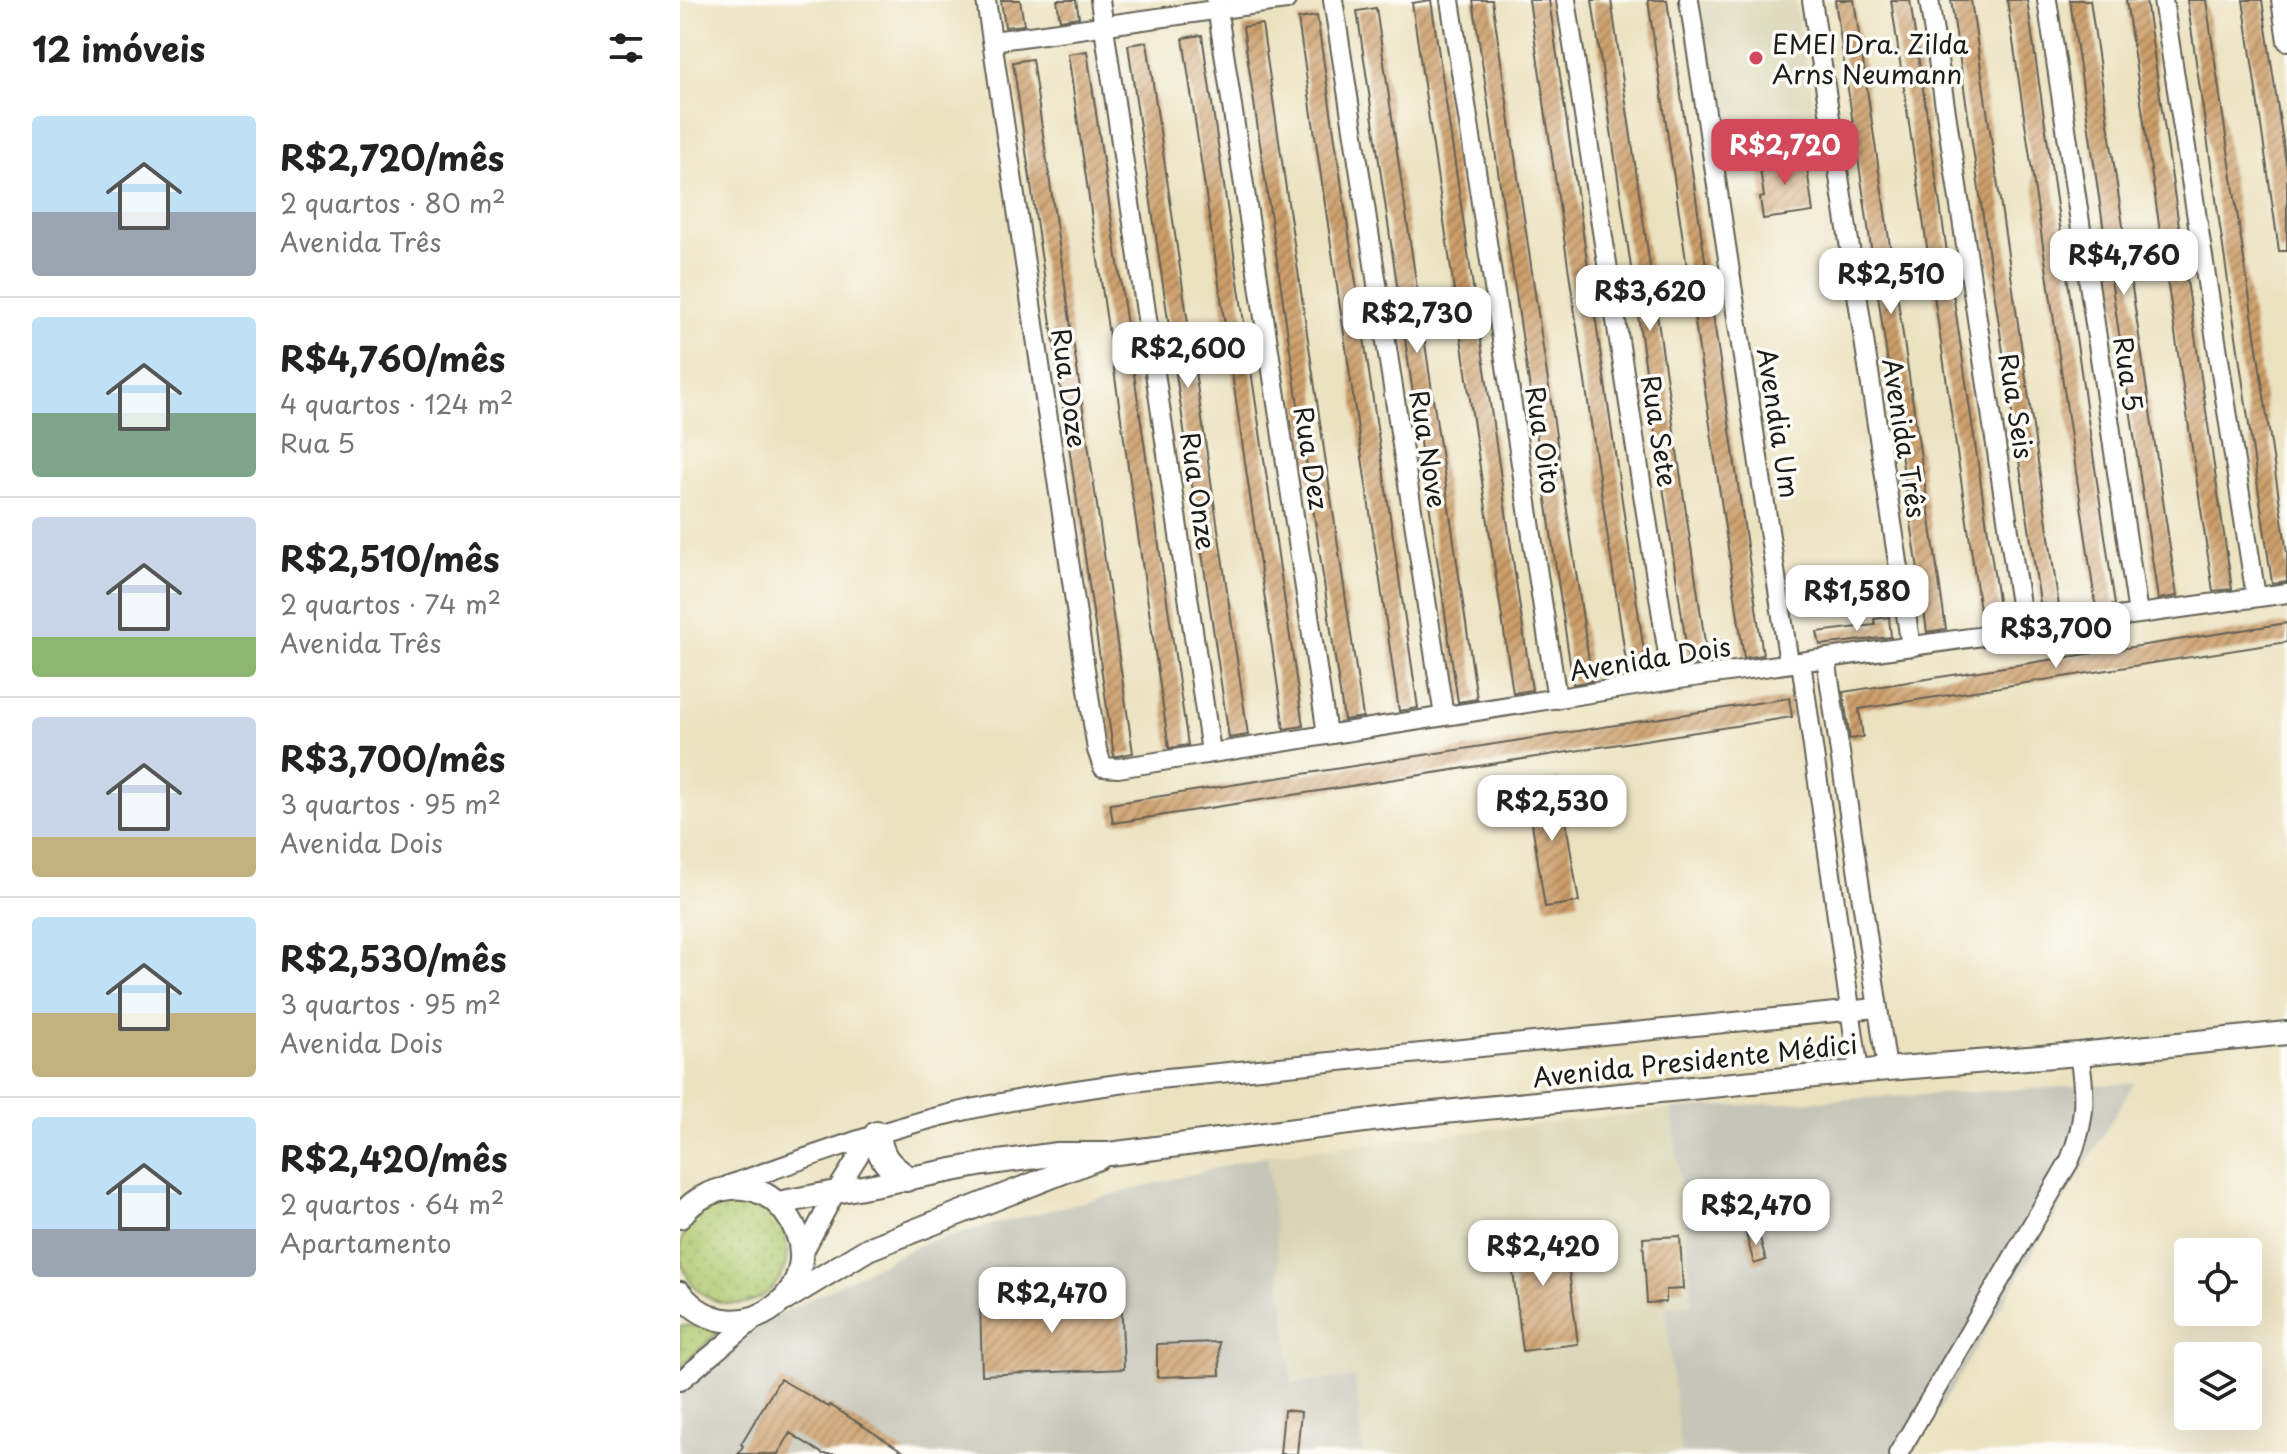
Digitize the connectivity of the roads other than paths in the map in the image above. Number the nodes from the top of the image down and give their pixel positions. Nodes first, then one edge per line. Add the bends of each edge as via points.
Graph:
1 (986, 0) edge
2 (1100, 0) edge
3 (1286, 0) edge
4 (1333, 0) edge
5 (1450, 0) edge
6 (1566, 0) edge
7 (1689, 0) edge
8 (1812, 0) edge
9 (1929, 0) edge
10 (2047, 0) edge
11 (2163, 0) edge
12 (2281, 0) edge
13 (1216, 4) edge
14 (1105, 27) junction
15 (993, 41) junction
16 (2287, 41) edge
17 (2287, 593) edge
18 (2256, 597) junction
19 (2138, 614) junction
20 (2024, 631) junction
21 (1911, 647) junction
22 (1826, 658) junction
23 (1795, 662) junction
24 (1672, 680) junction
25 (1557, 699) junction
26 (1444, 716) junction
27 (1327, 734) junction
28 (1211, 752) junction
29 (1118, 768) joint
30 (1876, 1008) junction
31 (1850, 1010) junction
32 (2287, 1033) edge
33 (2079, 1054) junction
34 (1887, 1069) junction
35 (1859, 1072) junction
36 (874, 1136) junction
37 (1109, 1154) junction
38 (906, 1178) junction
39 (714, 1191) junction
40 (835, 1193) junction
41 (778, 1203) junction
42 (682, 1213) edge
43 (802, 1255) junction
44 (680, 1293) edge
45 (784, 1300) junction
46 (691, 1314) edge
47 (755, 1319) junction
48 (680, 1381) edge
49 (1898, 1454) edge

1 - 15 street, Rua Doze
2 - 14 street, Rua Onze
3 - 13 street
4 - 26 street, Rua Nove
5 - 25 street, Rua Oito
6 - 24 street, Rua Sete
7 - 23 street, Avendia Um
8 - 21 street, Avenida Três
9 - 20 street, Rua Seis
10 - 19 street, Rua 5
11 - 18 street
12 - 16 street
13 - 14 street
13 - 27 street, Rua Dez
14 - 15 street
14 - 28 street, Rua Onze
15 - 29 street, Rua Doze via 1097,750 1103,767
17 - 18 street, Avenida Dois
18 - 19 street, Avenida Dois
19 - 20 street, Avenida Dois
20 - 21 street, Avenida Dois
21 - 22 street, Avenida Dois
22 - 23 street, Avenida Dois
22 - 30 street
23 - 24 street, Avenida Dois
23 - 31 street, Avendia Um
24 - 25 street, Avenida Dois
25 - 26 street, Avenida Dois
26 - 27 street, Avenida Dois
27 - 28 street, Avenida Dois
28 - 29 street, Avenida Dois
30 - 31 street
30 - 34 street
31 - 35 street, Avendia Um
31 - 36 street via 1114,1084 955,1113
32 - 33 main road, Avenida Presidente Médici
33 - 34 main road, Avenida Presidente Médici
33 - 49 street via 2085,1111 2070,1160
34 - 35 main road, Avenida Presidente Médici
35 - 37 main road, Avenida Presidente Médici via 1403,1116
36 - 38 highway via 885,1162
36 - 39 street
36 - 40 street
37 - 38 main road, Avenida Presidente Médici via 1057,1154
37 - 45 main road, Avenida Presidente Médici via 868,1249
38 - 40 main road, Avenida Presidente Médici
39 - 41 main road via 748,1189
39 - 42 main road
40 - 41 main road, Avenida Presidente Médici
40 - 43 street
41 - 43 main road via 796,1226
43 - 45 main road via 797,1279
44 - 46 main road
45 - 47 main road, Avenida Presidente Médici
46 - 47 main road via 737,1322
47 - 48 street

